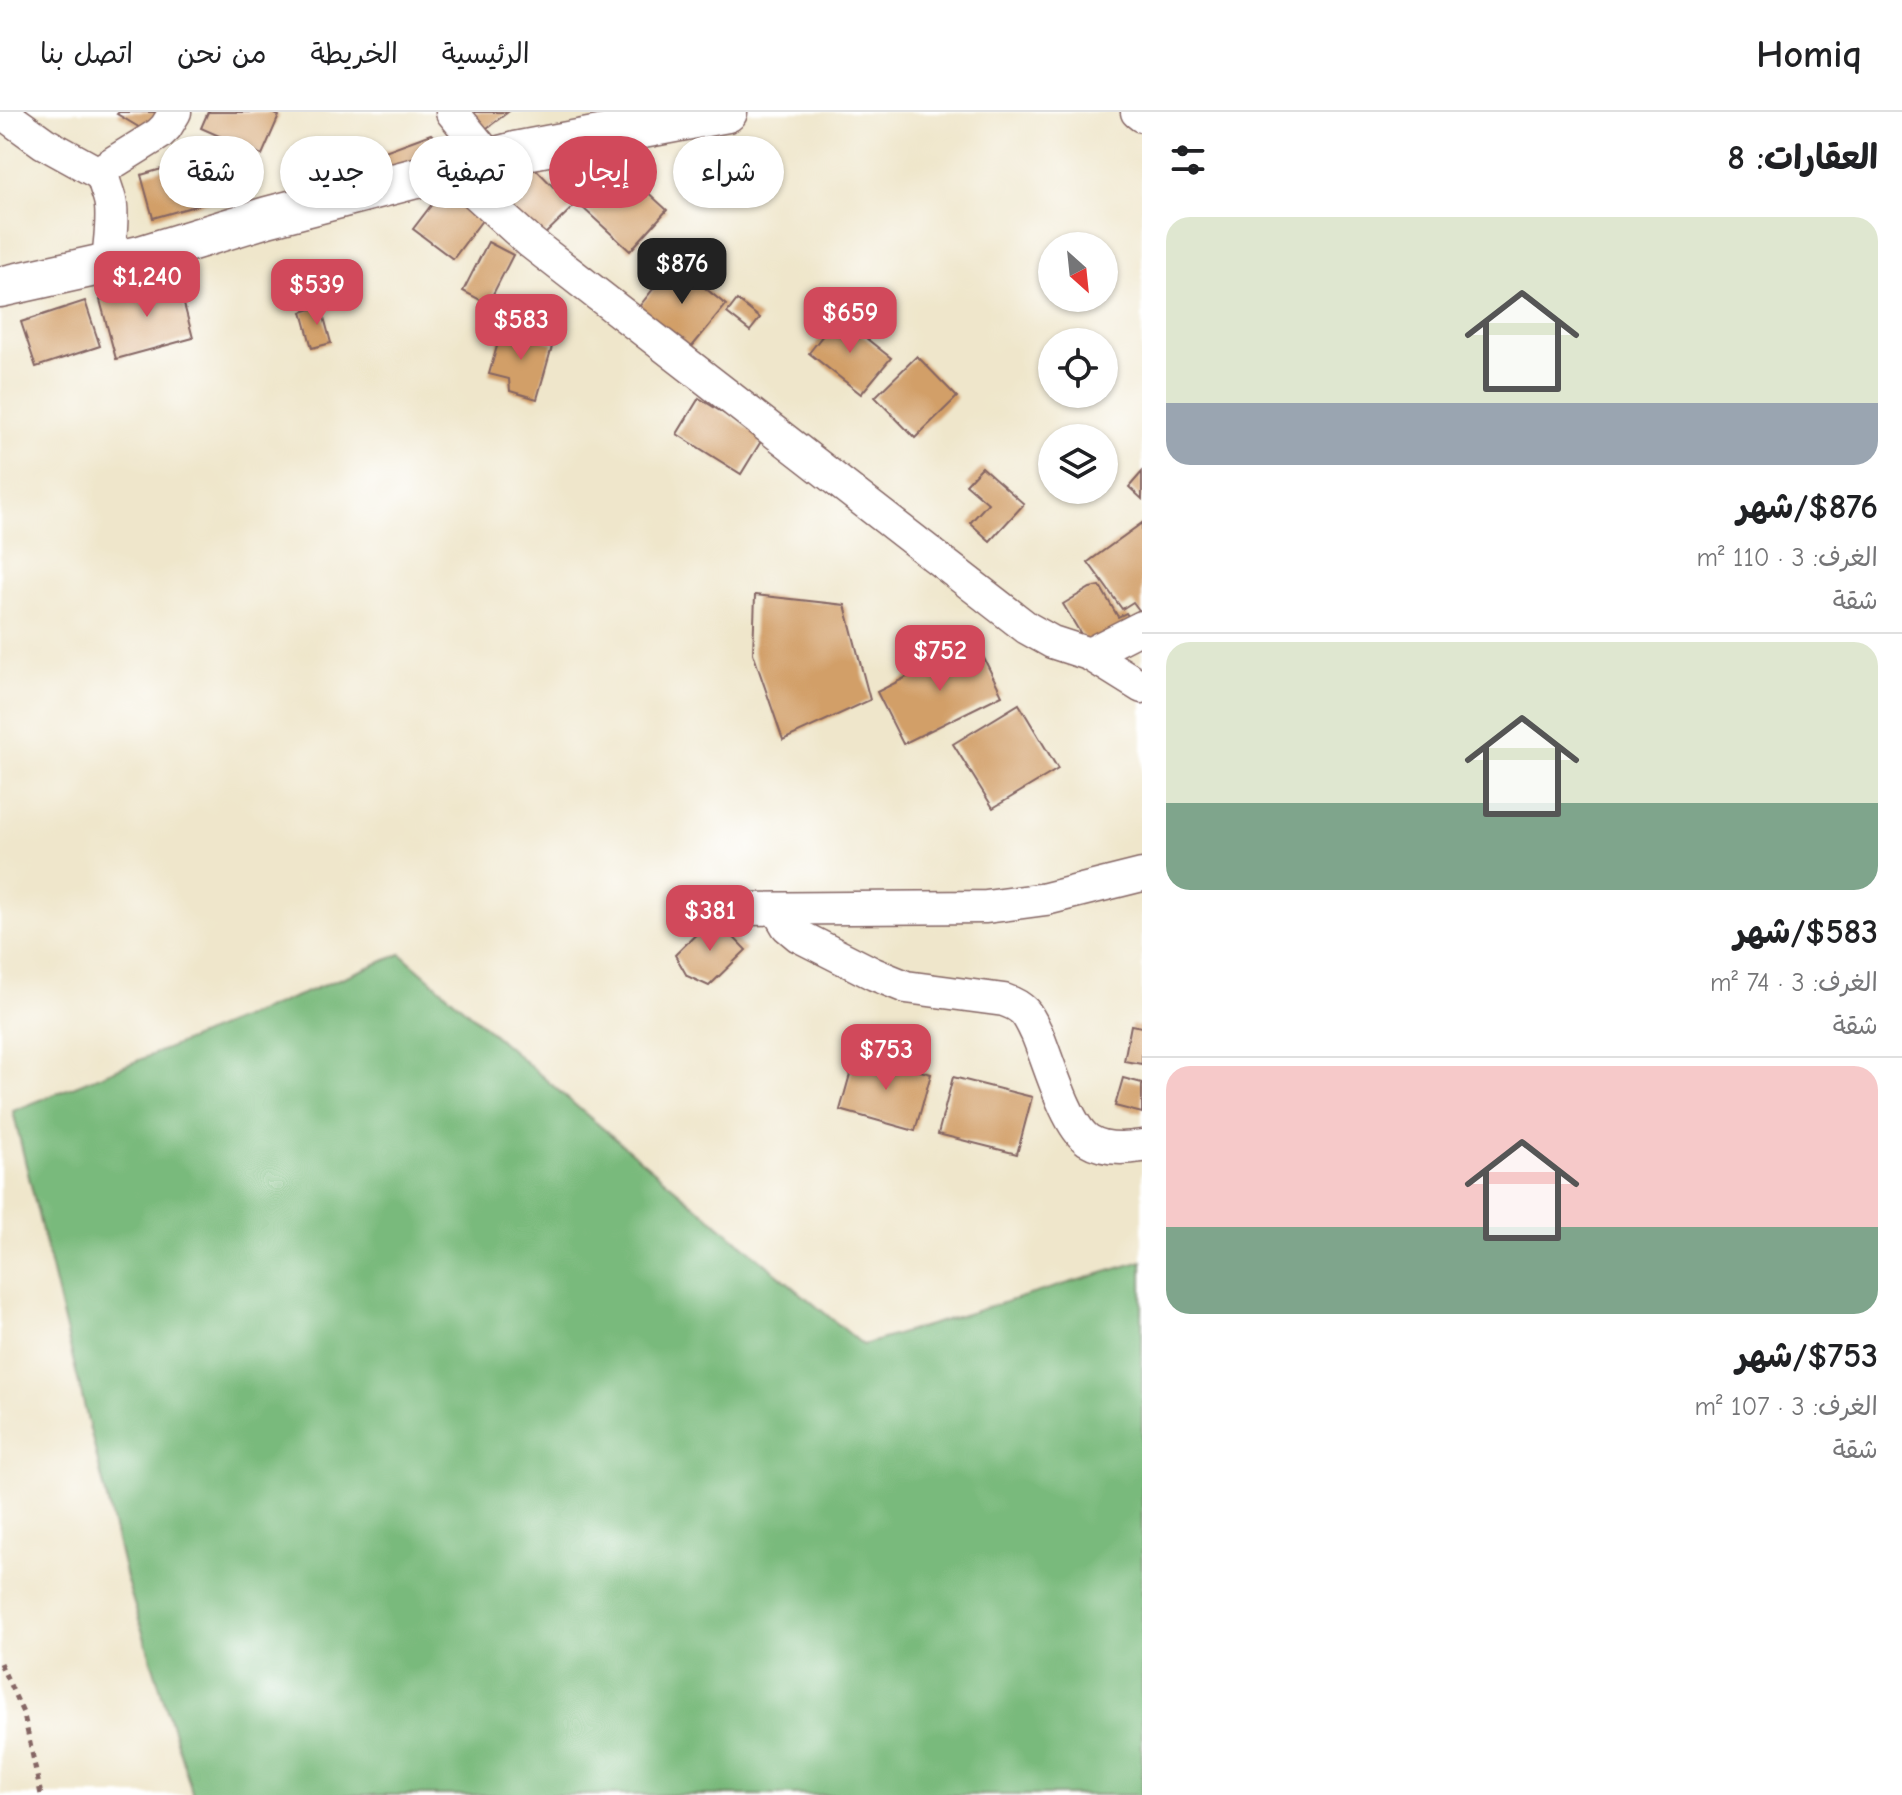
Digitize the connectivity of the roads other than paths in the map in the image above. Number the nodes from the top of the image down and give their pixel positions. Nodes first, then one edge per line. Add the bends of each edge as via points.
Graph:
1 (1, 112) edge
2 (175, 112) edge
3 (452, 112) edge
4 (727, 112) edge
5 (1137, 112) edge
6 (1142, 116) edge
7 (472, 136) edge
8 (533, 150) edge
9 (102, 175) junction
10 (409, 180) edge
11 (492, 208) edge
12 (108, 264) junction
13 (0, 287) edge
14 (1142, 627) edge
15 (1089, 654) junction
16 (1142, 687) edge
17 (1142, 875) edge
18 (733, 909) dead end
19 (777, 909) junction
20 (1142, 1146) edge

1 - 9 street
2 - 9 street via 159,134 107,165
3 - 7 street
4 - 8 street
5 - 6 street
9 - 12 street via 112,212
10 - 12 street
11 - 15 street via 1027,628
12 - 13 street
14 - 15 street
15 - 16 street
17 - 19 street via 1046,899 986,907
18 - 19 street
19 - 20 street via 799,936 889,982 1016,1004 1030,1018 1080,1133 1114,1148

